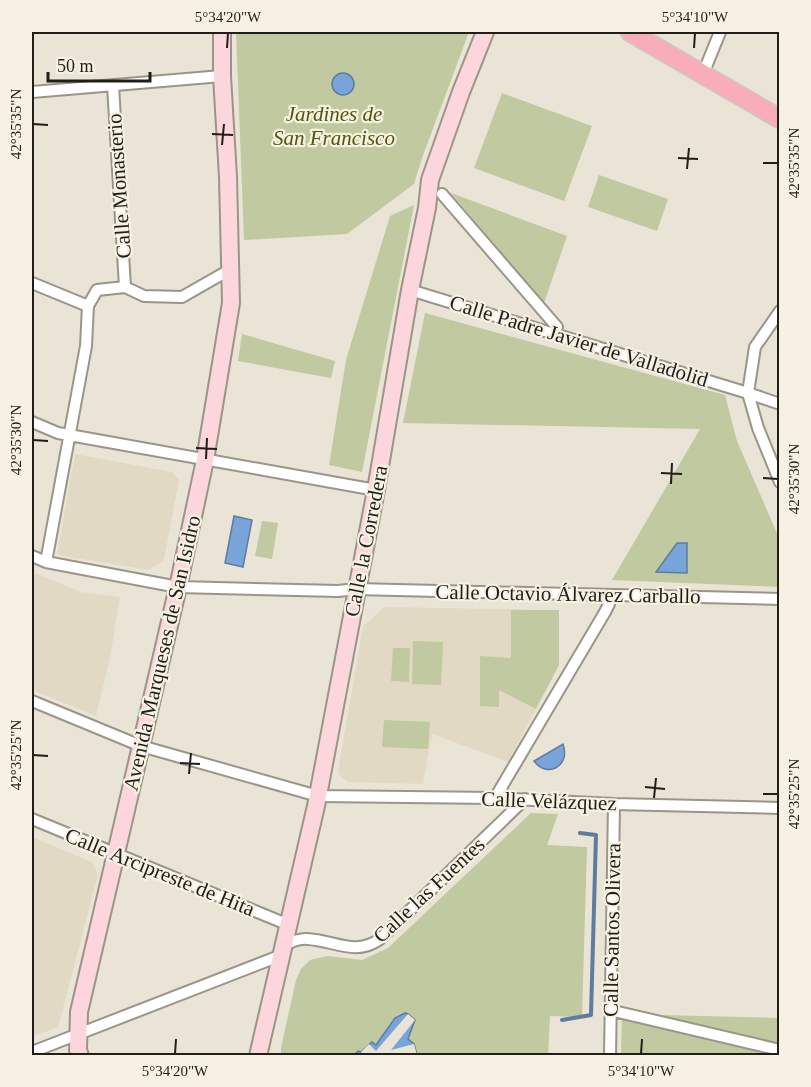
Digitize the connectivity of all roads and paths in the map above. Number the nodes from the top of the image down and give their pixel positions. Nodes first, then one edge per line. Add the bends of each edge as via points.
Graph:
1 (222, 32) edge
2 (485, 32) edge
3 (630, 32) edge
4 (720, 32) edge
5 (703, 74) junction
6 (222, 76) junction
7 (113, 85) junction
8 (32, 92) edge
9 (780, 119) edge
10 (442, 194) dead end
11 (231, 269) junction
12 (32, 283) edge
13 (125, 287) junction
14 (410, 290) junction
15 (88, 306) junction
16 (780, 310) edge
17 (556, 327) dead end
18 (748, 393) junction
19 (780, 404) edge
20 (32, 422) edge
21 (69, 435) junction
22 (205, 460) junction
23 (780, 482) edge
24 (376, 490) junction
25 (32, 556) edge
26 (46, 562) junction
27 (178, 587) junction
28 (356, 589) junction
29 (780, 599) edge
30 (609, 604) dead end
31 (32, 701) edge
32 (141, 746) junction
33 (318, 796) junction
34 (495, 798) junction
35 (525, 799) junction
36 (614, 804) junction
37 (780, 808) edge
38 (32, 819) edge
39 (116, 853) junction
40 (289, 925) junction
41 (283, 950) junction
42 (618, 1012) dead end
43 (78, 1034) junction
44 (780, 1050) edge
45 (32, 1052) edge
46 (80, 1056) edge
47 (258, 1056) edge
48 (610, 1056) edge

1 - 6 main road, Avenida Marqueses de San Isidro
2 - 14 main road, Calle la Corredera via 430,180
3 - 5 main road
4 - 5 street
5 - 9 main road
6 - 7 street
6 - 11 main road, Avenida Marqueses de San Isidro
7 - 8 street
7 - 13 street, Calle Monasterio
10 - 17 street
11 - 13 street via 182,297 144,296
11 - 22 main road, Avenida Marqueses de San Isidro via 231,303
12 - 15 street
13 - 15 street via 97,290
14 - 18 street, Calle Padre Javier de Valladolid
14 - 24 main road, Calle la Corredera
15 - 21 street via 86,346
16 - 18 street via 755,347
18 - 19 street, Calle Padre Javier de Valladolid
18 - 23 street
20 - 21 street
21 - 22 street
21 - 26 street
22 - 24 street
22 - 27 main road, Avenida Marqueses de San Isidro
24 - 28 main road, Calle la Corredera
25 - 26 street, Calle Octavio Álvarez Carballo
26 - 27 street, Calle Octavio Álvarez Carballo
27 - 28 street, Calle Octavio Álvarez Carballo
27 - 32 main road, Avenida Marqueses de San Isidro
28 - 29 street, Calle Octavio Álvarez Carballo
28 - 33 main road, Calle la Corredera
30 - 34 street
31 - 32 street, Calle Velázquez
32 - 33 street, Calle Velázquez
32 - 39 main road, Avenida Marqueses de San Isidro
33 - 34 street, Calle Velázquez
33 - 40 main road, Calle la Corredera
34 - 35 street, Calle Velázquez
35 - 36 street, Calle Velázquez
35 - 41 street, Calle las Fuentes via 370,946 360,948 304,938
36 - 37 street, Calle Velázquez
36 - 48 street, Calle Santos Olivera
38 - 39 street, Calle Arcipreste de Hita
39 - 40 street, Calle Arcipreste de Hita
39 - 43 main road, Avenida Marqueses de San Isidro via 79,1012
40 - 41 main road, Calle la Corredera
41 - 43 street
41 - 47 main road, Calle la Corredera
42 - 44 street
43 - 45 street
43 - 46 main road, Avenida Marqueses de San Isidro

